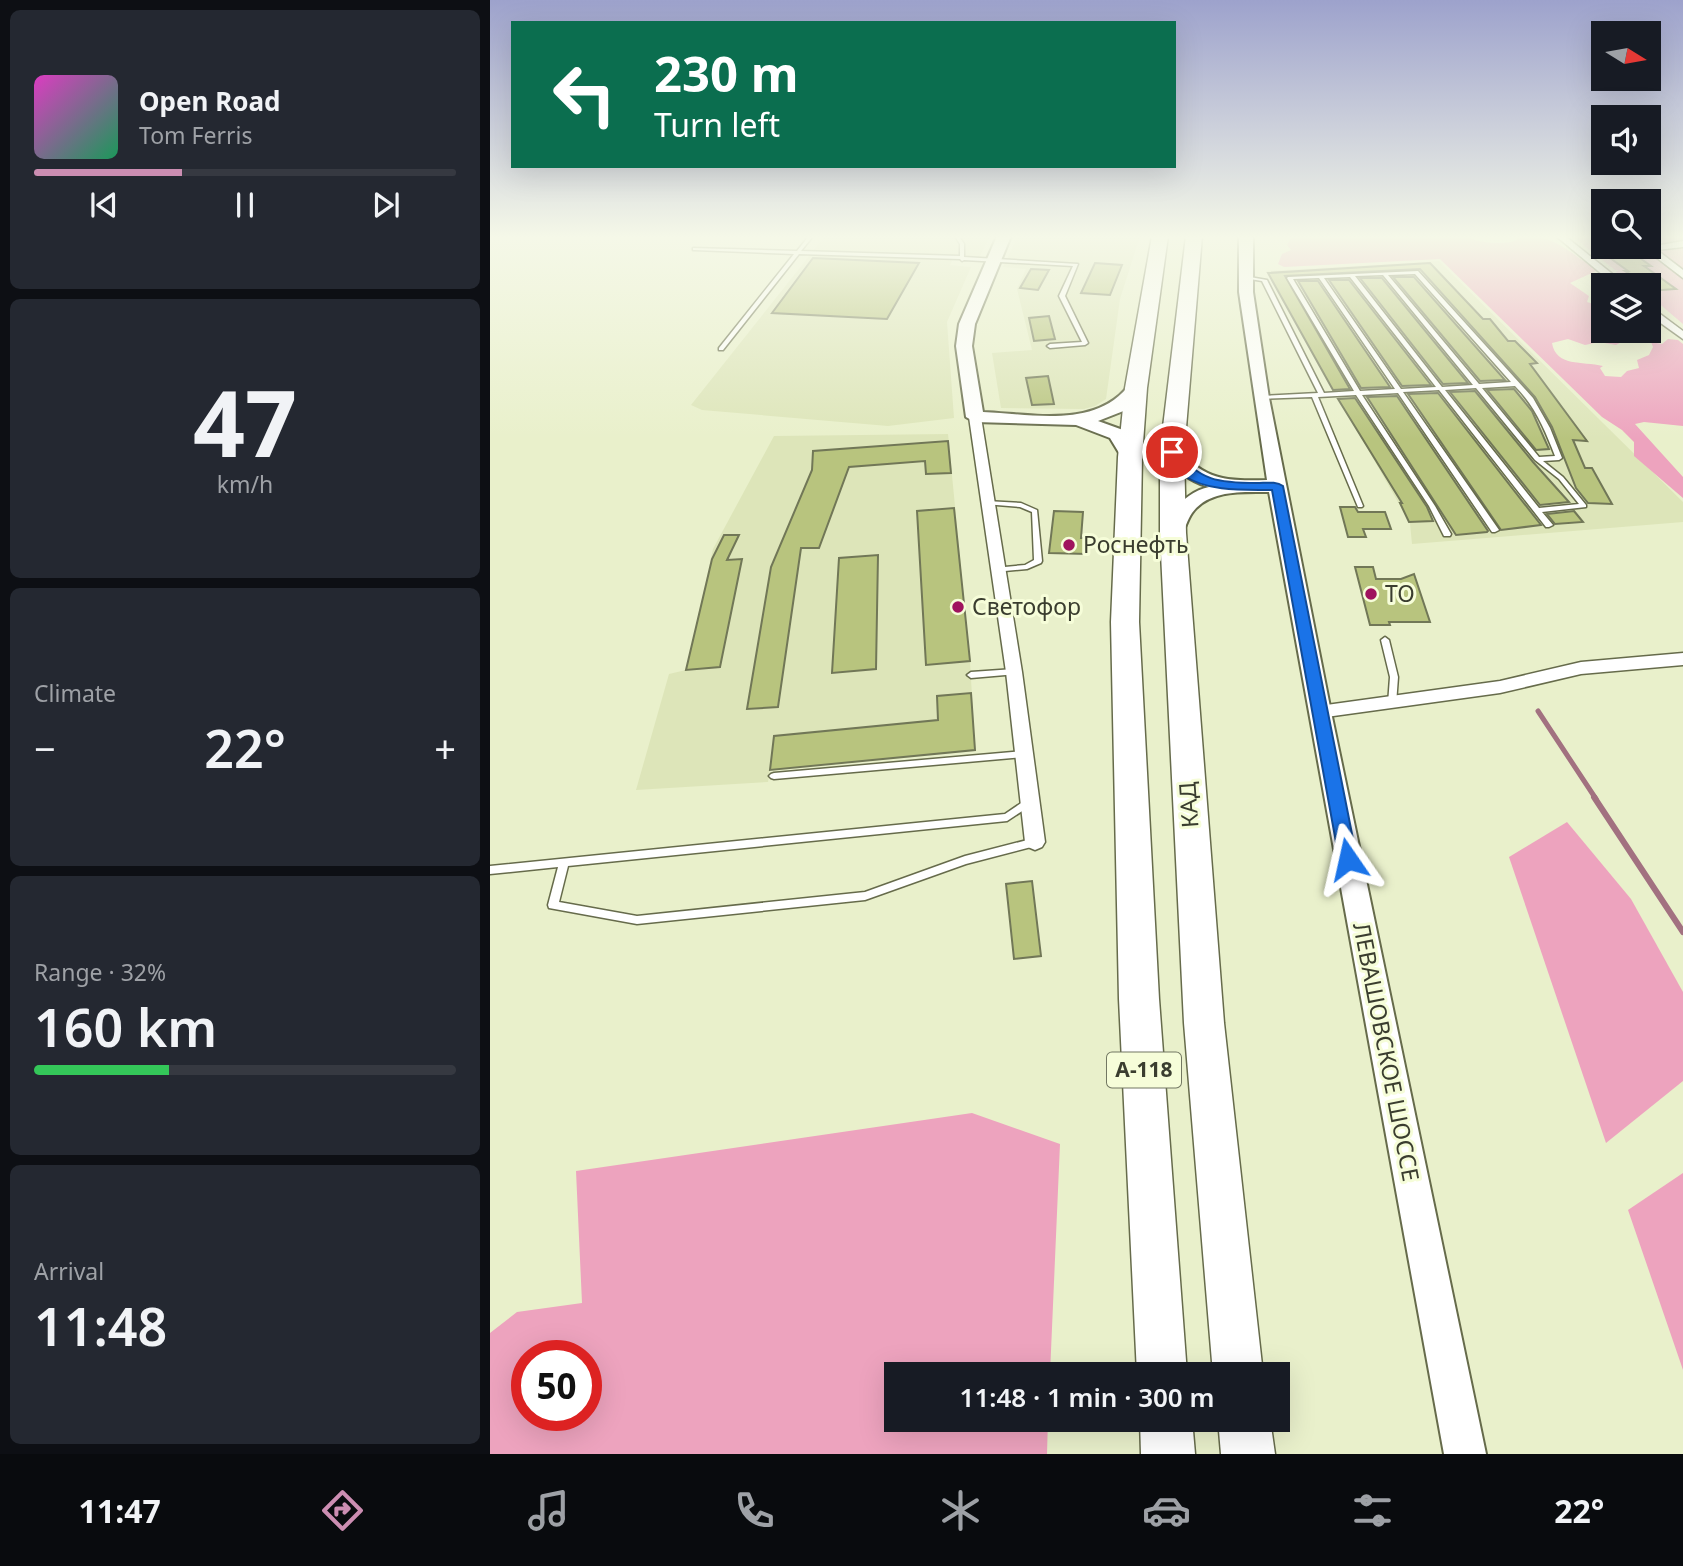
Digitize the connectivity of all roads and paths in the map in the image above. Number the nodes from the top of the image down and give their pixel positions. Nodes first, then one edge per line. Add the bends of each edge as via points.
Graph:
1 (757, 304) edge
2 (975, 304) edge
3 (1066, 304) edge
4 (1149, 304) edge
5 (1187, 304) edge
6 (1248, 304) edge
7 (1276, 304) edge
8 (1305, 304) edge
9 (1340, 304) edge
10 (1374, 304) edge
11 (1410, 304) edge
12 (1444, 304) edge
13 (1661, 318) edge
14 (1683, 336) edge
15 (1050, 346) dead end
16 (721, 349) dead end
17 (1516, 384) junction
18 (1480, 386) junction
19 (1440, 387) junction
20 (1136, 388) junction
21 (1400, 390) junction
22 (1357, 393) junction
23 (1314, 395) junction
24 (1322, 395) junction
25 (1261, 398) junction
26 (975, 417) junction
27 (1075, 419) junction
28 (1172, 452) junction
29 (1130, 457) junction
30 (1538, 458) junction
31 (1242, 486) junction
32 (1277, 486) junction
33 (986, 503) junction
34 (1360, 506) dead end
35 (1537, 510) junction
36 (1549, 525) dead end
37 (1495, 530) dead end
38 (1173, 533) junction
39 (1447, 534) dead end
40 (997, 569) junction
41 (1385, 640) dead end
42 (1683, 659) edge
43 (1014, 672) junction
44 (971, 675) dead end
45 (1392, 704) junction
46 (1319, 712) junction
47 (1024, 754) junction
48 (774, 776) dead end
49 (1030, 801) junction
50 (1035, 842) joint
51 (564, 862) junction
52 (490, 870) edge
53 (1161, 1362) edge
54 (1237, 1362) edge
55 (1167, 1432) edge
56 (1245, 1432) edge
57 (1168, 1454) edge
58 (1248, 1454) edge
59 (1465, 1454) edge

1 - 16 lane
2 - 26 main road via 964,346
3 - 15 lane via 1085,343
4 - 20 highway, А-118
5 - 28 highway, КАД / А-118
6 - 25 main road, ЛЕВАШОВСКОЕ ШОССЕ
7 - 24 lane
8 - 22 lane
9 - 21 lane
10 - 19 lane
11 - 18 lane
12 - 17 lane
13 - 14 street
17 - 18 lane
17 - 30 lane via 1538,412 1559,458
18 - 19 lane
18 - 30 lane
19 - 21 lane
19 - 35 lane
20 - 27 main road via 1111,411
20 - 29 highway, А-118
21 - 22 lane
21 - 37 lane
22 - 24 lane
22 - 39 lane
23 - 24 lane
23 - 25 lane
23 - 34 lane
25 - 32 main road, ЛЕВАШОВСКОЕ ШОССЕ
26 - 27 main road
26 - 33 street
27 - 29 main road via 1117,434
28 - 31 main road via 1194,477
28 - 38 highway, КАД / А-118
29 - 53 highway, А-118 via 1125,622 1129,767
30 - 35 lane via 1584,506
31 - 32 main road
31 - 38 main road via 1207,492 1188,503
32 - 46 main road, ЛЕВАШОВСКОЕ ШОССЕ
33 - 40 street
33 - 40 lane via 1021,505 1035,511 1038,561 1027,567
35 - 36 lane
38 - 54 highway, КАД / А-118 via 1204,1023
40 - 43 street
41 - 45 lane via 1394,677
42 - 45 street via 1581,668 1500,687
43 - 44 lane
43 - 47 street
45 - 46 street
46 - 59 main road, ЛЕВАШОВСКОЕ ШОССЕ
47 - 48 lane
47 - 49 street
49 - 50 street
49 - 51 lane via 1007,817
50 - 51 lane via 965,860 865,896 637,920 553,905
51 - 52 lane
55 - 57 highway
56 - 58 highway

